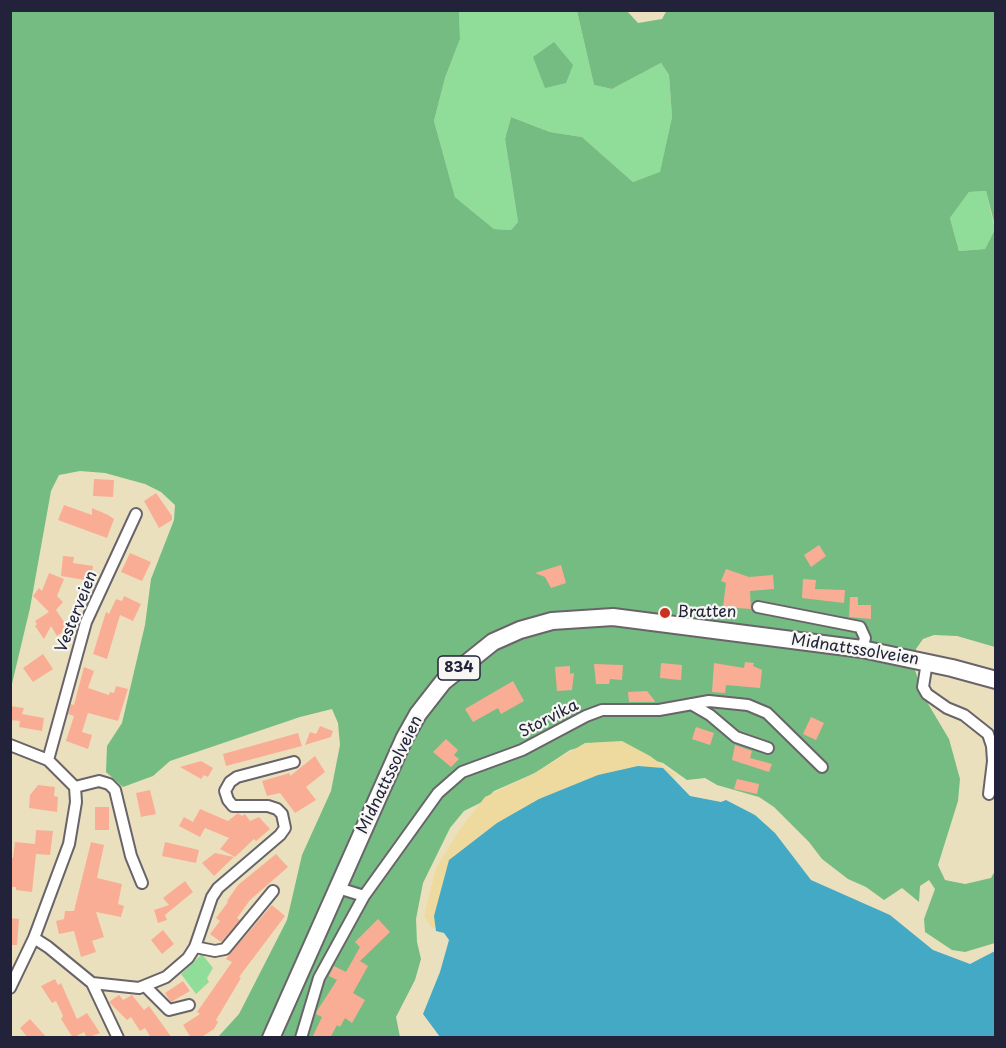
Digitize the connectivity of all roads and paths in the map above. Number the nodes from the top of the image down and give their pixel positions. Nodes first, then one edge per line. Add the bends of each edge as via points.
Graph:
1 (136, 514) dead end
2 (758, 608) dead end
3 (862, 649) junction
4 (927, 662) junction
5 (996, 680) edge
6 (691, 704) junction
7 (10, 745) edge
8 (768, 748) dead end
9 (48, 760) junction
10 (294, 762) dead end
11 (822, 767) dead end
12 (75, 787) junction
13 (989, 794) dead end
14 (142, 884) dead end
15 (338, 888) junction
16 (273, 891) dead end
17 (364, 896) junction
18 (34, 938) junction
19 (195, 947) junction
20 (92, 983) junction
21 (146, 987) junction
22 (10, 988) edge
23 (189, 1005) dead end
24 (118, 1038) edge
25 (271, 1038) edge
26 (301, 1038) edge

1 - 9 street, Vesterveien via 86,622
2 - 3 street via 860,627 865,638
3 - 4 main road, Midnattssolveien / 834
3 - 15 main road, Midnattssolveien / 834 via 614,618 552,621 502,638 443,682 418,714
4 - 5 main road, Midnattssolveien / 834
4 - 13 street via 923,687 927,694 988,734 993,761
6 - 8 street via 736,737
6 - 11 street, Storvika via 734,702 758,708
6 - 17 street, Storvika via 659,710 602,710 522,750 462,772 438,793
7 - 9 street
9 - 12 street
10 - 19 street via 230,782 225,791 233,806 277,809 285,828 218,888
12 - 14 street via 99,781 115,790
12 - 18 street via 69,844
15 - 17 street
15 - 25 main road, Midnattssolveien / 834
16 - 19 street via 225,949
17 - 26 street, Storvika via 319,978
18 - 20 street
18 - 22 street
19 - 21 street via 176,969
20 - 21 street
20 - 24 street
21 - 23 street via 170,1010

